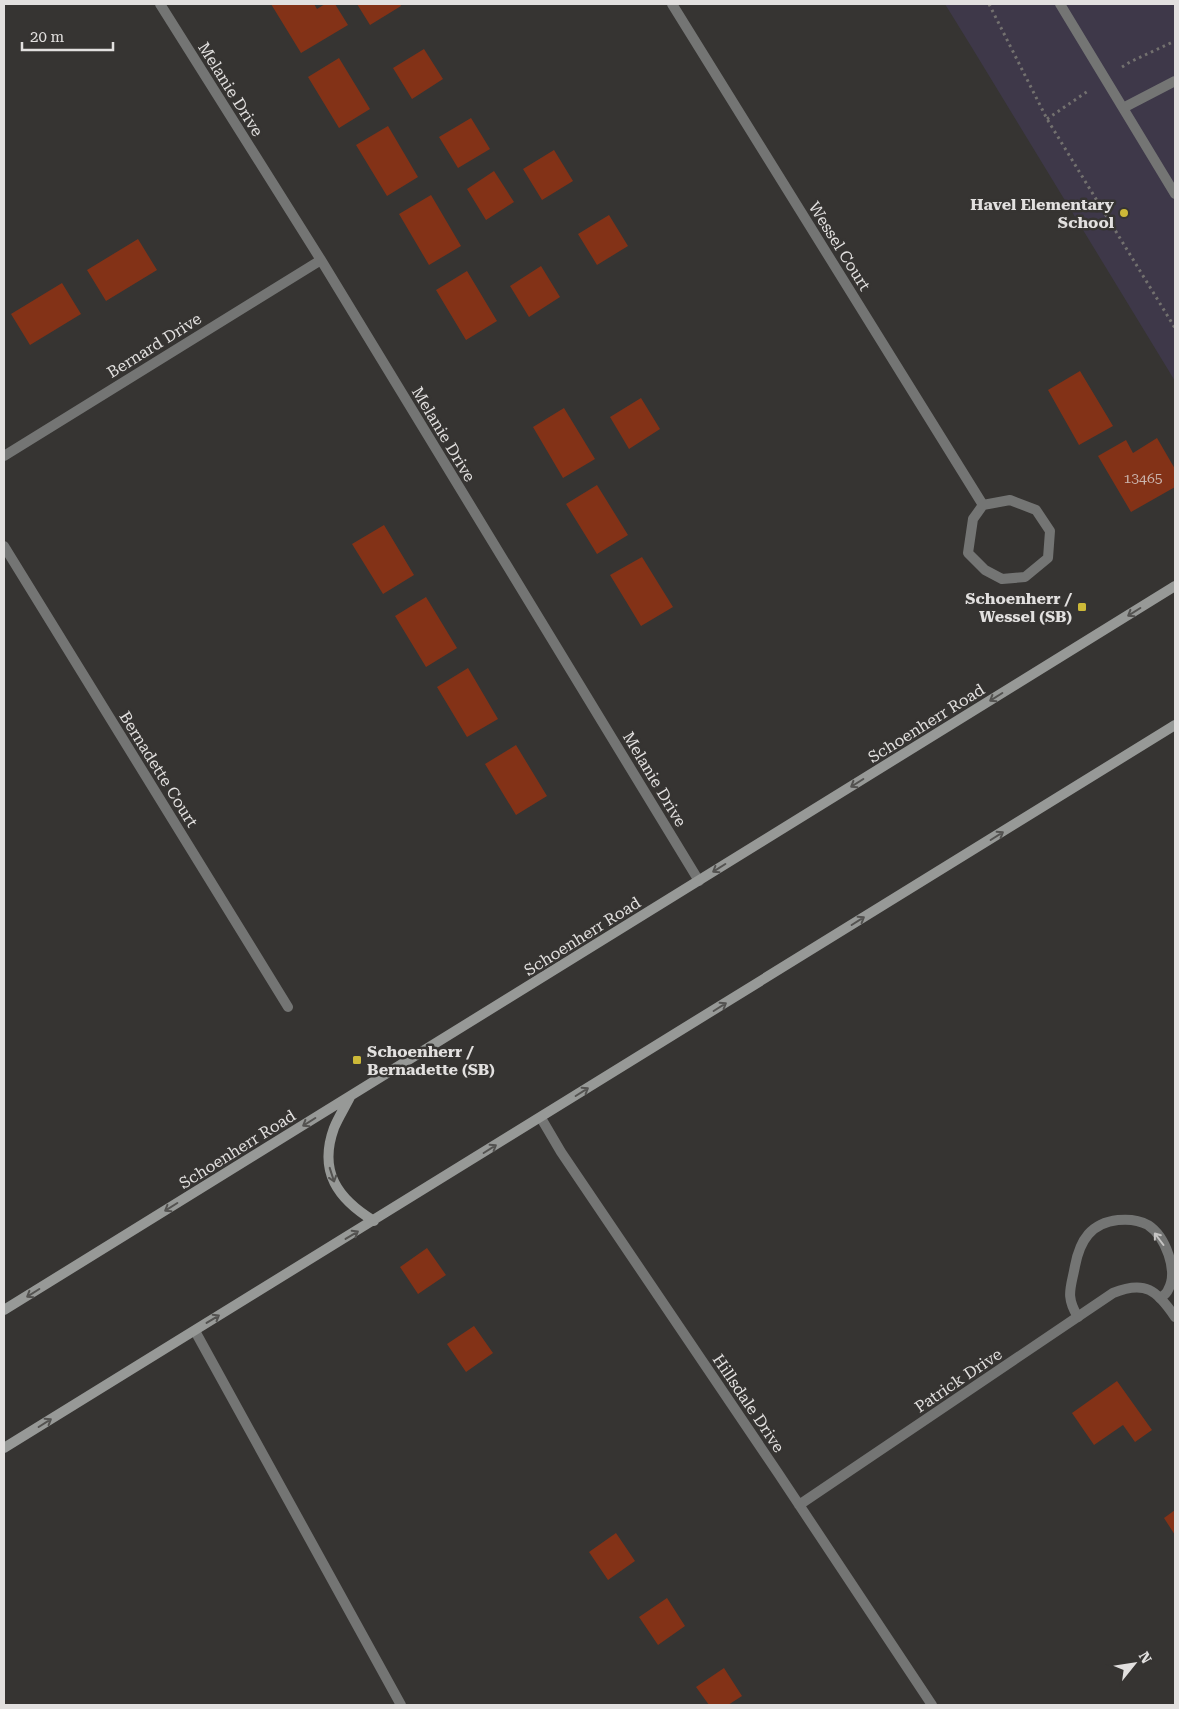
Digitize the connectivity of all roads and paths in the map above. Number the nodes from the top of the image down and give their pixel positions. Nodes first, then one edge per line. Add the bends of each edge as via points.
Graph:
1 (160, 4) edge
2 (672, 4) edge
3 (990, 4) edge
4 (1060, 4) edge
5 (1175, 81) edge
6 (1123, 108) junction
7 (1175, 194) edge
8 (321, 260) junction
9 (1175, 328) edge
10 (4, 456) edge
11 (983, 505) junction
12 (4, 546) edge
13 (1175, 586) edge
14 (1175, 725) edge
15 (699, 881) junction
16 (288, 1006) dead end
17 (351, 1096) junction
18 (541, 1118) junction
19 (374, 1221) junction
20 (1160, 1298) junction
21 (4, 1310) edge
22 (1078, 1317) junction
23 (1175, 1317) edge
24 (195, 1330) junction
25 (4, 1448) edge
26 (799, 1505) junction
27 (401, 1705) edge
28 (932, 1705) edge

1 - 8 street, Melanie Drive
2 - 11 street, Wessel Court
3 - 9 path via 1047,119
4 - 6 street
5 - 6 street
6 - 7 street
8 - 10 street, Bernard Drive
8 - 15 street, Melanie Drive
11 - 11 street via 973,519 968,553 985,570 1002,579 1025,577 1048,558 1050,531 1036,510 1010,500
12 - 16 street, Bernadette Court
13 -> 15 main road, Schoenherr Road
18 -> 14 main road
15 - 17 main road, Schoenherr Road
17 -> 19 main road via 334,1127 328,1165 333,1181 344,1197 356,1210
17 -> 21 main road, Schoenherr Road
19 -> 18 main road
18 - 26 street, Hillsdale Drive
24 -> 19 main road
20 - 22 street, Patrick Drive via 1150,1290 1136,1286 1124,1288
20 -> 22 street via 1168,1290 1171,1277 1170,1258 1161,1239 1147,1225 1129,1219 1106,1222 1090,1232 1078,1250 1070,1293 1071,1305
20 - 23 street
22 - 26 street, Patrick Drive
25 -> 24 main road
24 - 27 street
26 - 28 street, Hillsdale Drive

